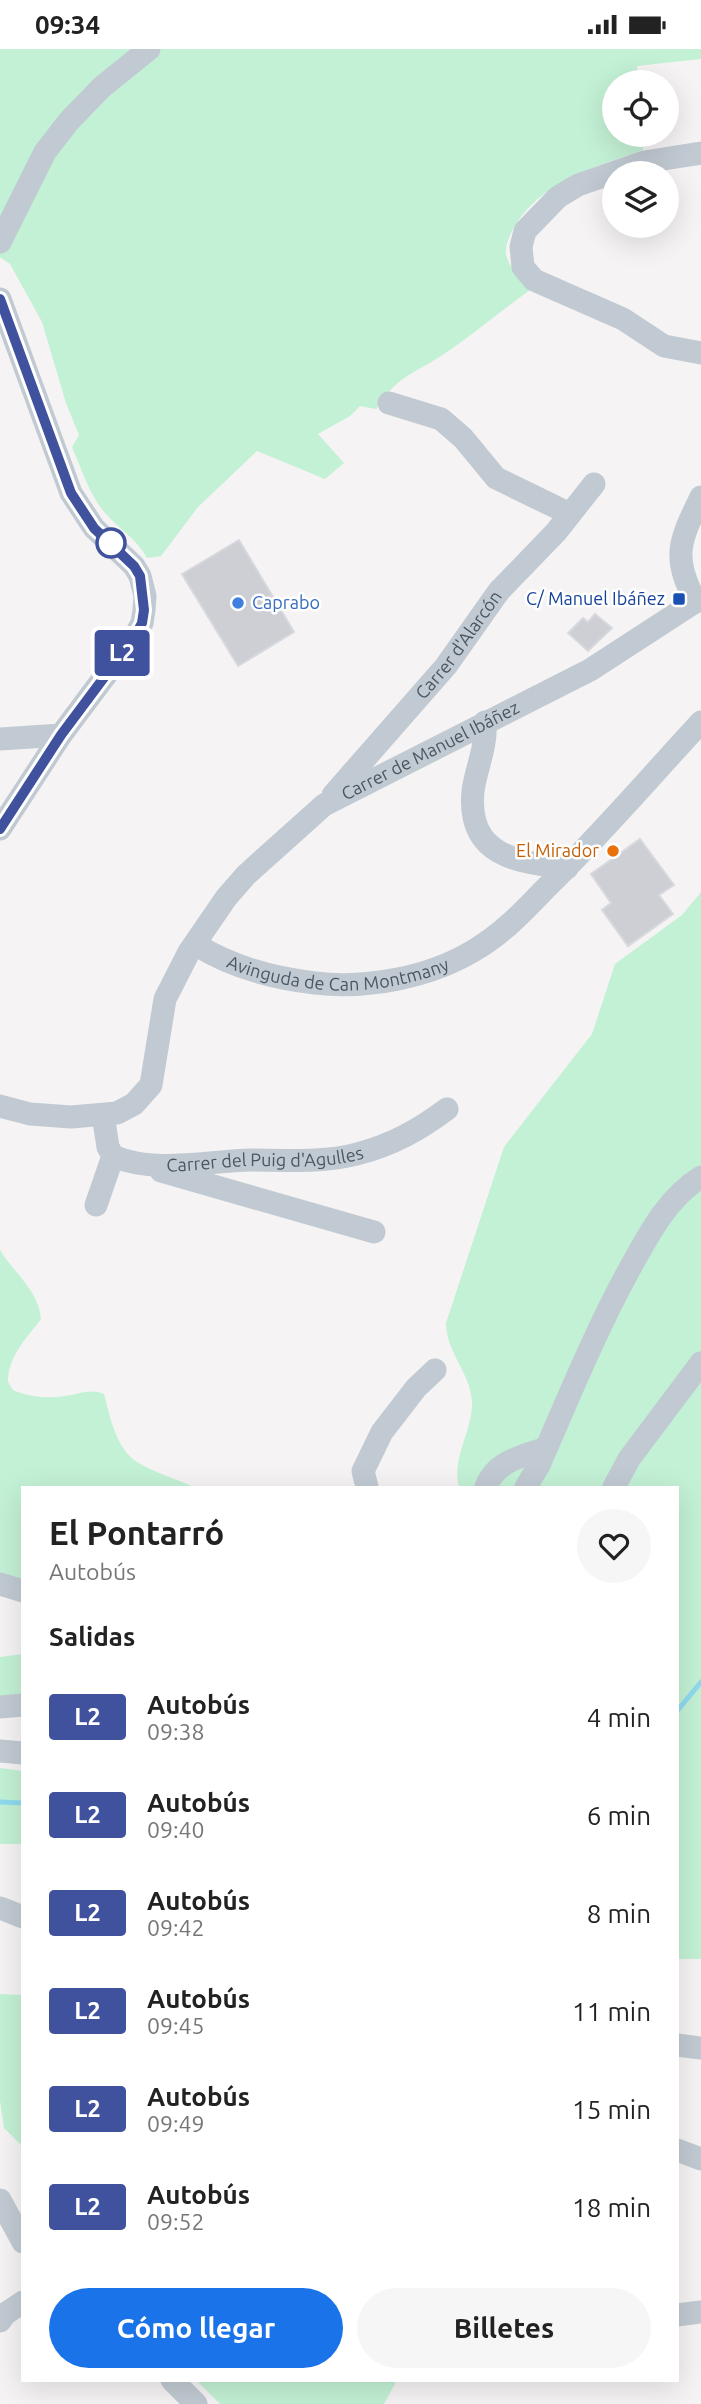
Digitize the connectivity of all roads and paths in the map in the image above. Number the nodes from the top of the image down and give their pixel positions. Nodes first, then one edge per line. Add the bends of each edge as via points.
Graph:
1 (149, 49) edge
2 (701, 153) edge
3 (0, 241) edge
4 (0, 299) edge
5 (701, 353) edge
6 (389, 403) dead end
7 (594, 484) dead end
8 (701, 497) edge
9 (570, 514) junction
10 (698, 600) edge
11 (485, 722) junction
12 (701, 722) edge
13 (61, 735) junction
14 (0, 739) edge
15 (324, 805) junction
16 (0, 829) edge
17 (567, 868) junction
18 (195, 943) junction
19 (0, 1106) edge
20 (447, 1109) dead end
21 (103, 1115) junction
22 (113, 1156) junction
23 (153, 1164) junction
24 (701, 1177) edge
25 (96, 1205) dead end
26 (373, 1232) dead end
27 (701, 1363) edge
28 (435, 1370) dead end
29 (546, 1448) junction
30 (367, 1486) edge
31 (486, 1486) edge
32 (527, 1486) edge
33 (615, 1486) edge
34 (0, 1584) edge
35 (21, 1590) edge
36 (21, 1705) edge
37 (0, 1707) edge
38 (0, 1751) edge
39 (21, 1753) edge
40 (0, 1908) edge
41 (21, 1915) edge
42 (679, 2045) edge
43 (701, 2048) edge
44 (679, 2151) edge
45 (701, 2159) edge
46 (701, 2166) edge
47 (679, 2172) edge
48 (0, 2200) edge
49 (21, 2238) edge
50 (21, 2303) edge
51 (701, 2312) edge
52 (679, 2315) edge
53 (0, 2321) edge
54 (175, 2382) edge
55 (196, 2404) edge

1 - 3 street via 69,121 45,152
2 - 5 street via 643,162 578,185 558,197 524,231 521,247 523,267 534,280 623,319 664,346
4 - 13 street via 71,493 94,528 134,566 143,584 142,623 135,636
6 - 9 street via 441,419 496,478
7 - 9 street, Carrer d'Alarcón
8 - 10 street via 680,551 685,582
9 - 15 street, Carrer d'Alarcón via 499,591 446,666
10 - 11 street, Carrer de Manuel Ibáñez via 590,670
11 - 15 street, Carrer de Manuel Ibáñez
11 - 17 street via 485,744 473,790 475,827 486,843 508,857
12 - 17 street, Avinguda de Can Montmany
13 - 14 street
13 - 16 street
15 - 18 street, Carrer de Manuel Ibáñez via 246,875
17 - 18 street, Avinguda de Can Montmany via 494,938 472,952 450,963 380,982 347,986 293,981 228,961
18 - 21 street via 165,999 150,1085 128,1108
19 - 21 street via 30,1114
20 - 23 street, Carrer del Puig d'Agulles via 400,1140 356,1155
21 - 22 street
22 - 23 street, Carrer del Puig d'Agulles
22 - 25 street
23 - 26 street via 162,1172
24 - 29 street via 671,1203 653,1227 606,1312
27 - 33 street via 629,1459
28 - 30 street via 382,1432 363,1471
29 - 31 street via 504,1463
29 - 32 street
34 - 35 street
36 - 37 street
38 - 39 street
40 - 41 street
42 - 43 street
44 - 45 street
46 - 47 street
48 - 49 street
50 - 53 street
51 - 52 street
54 - 55 street

